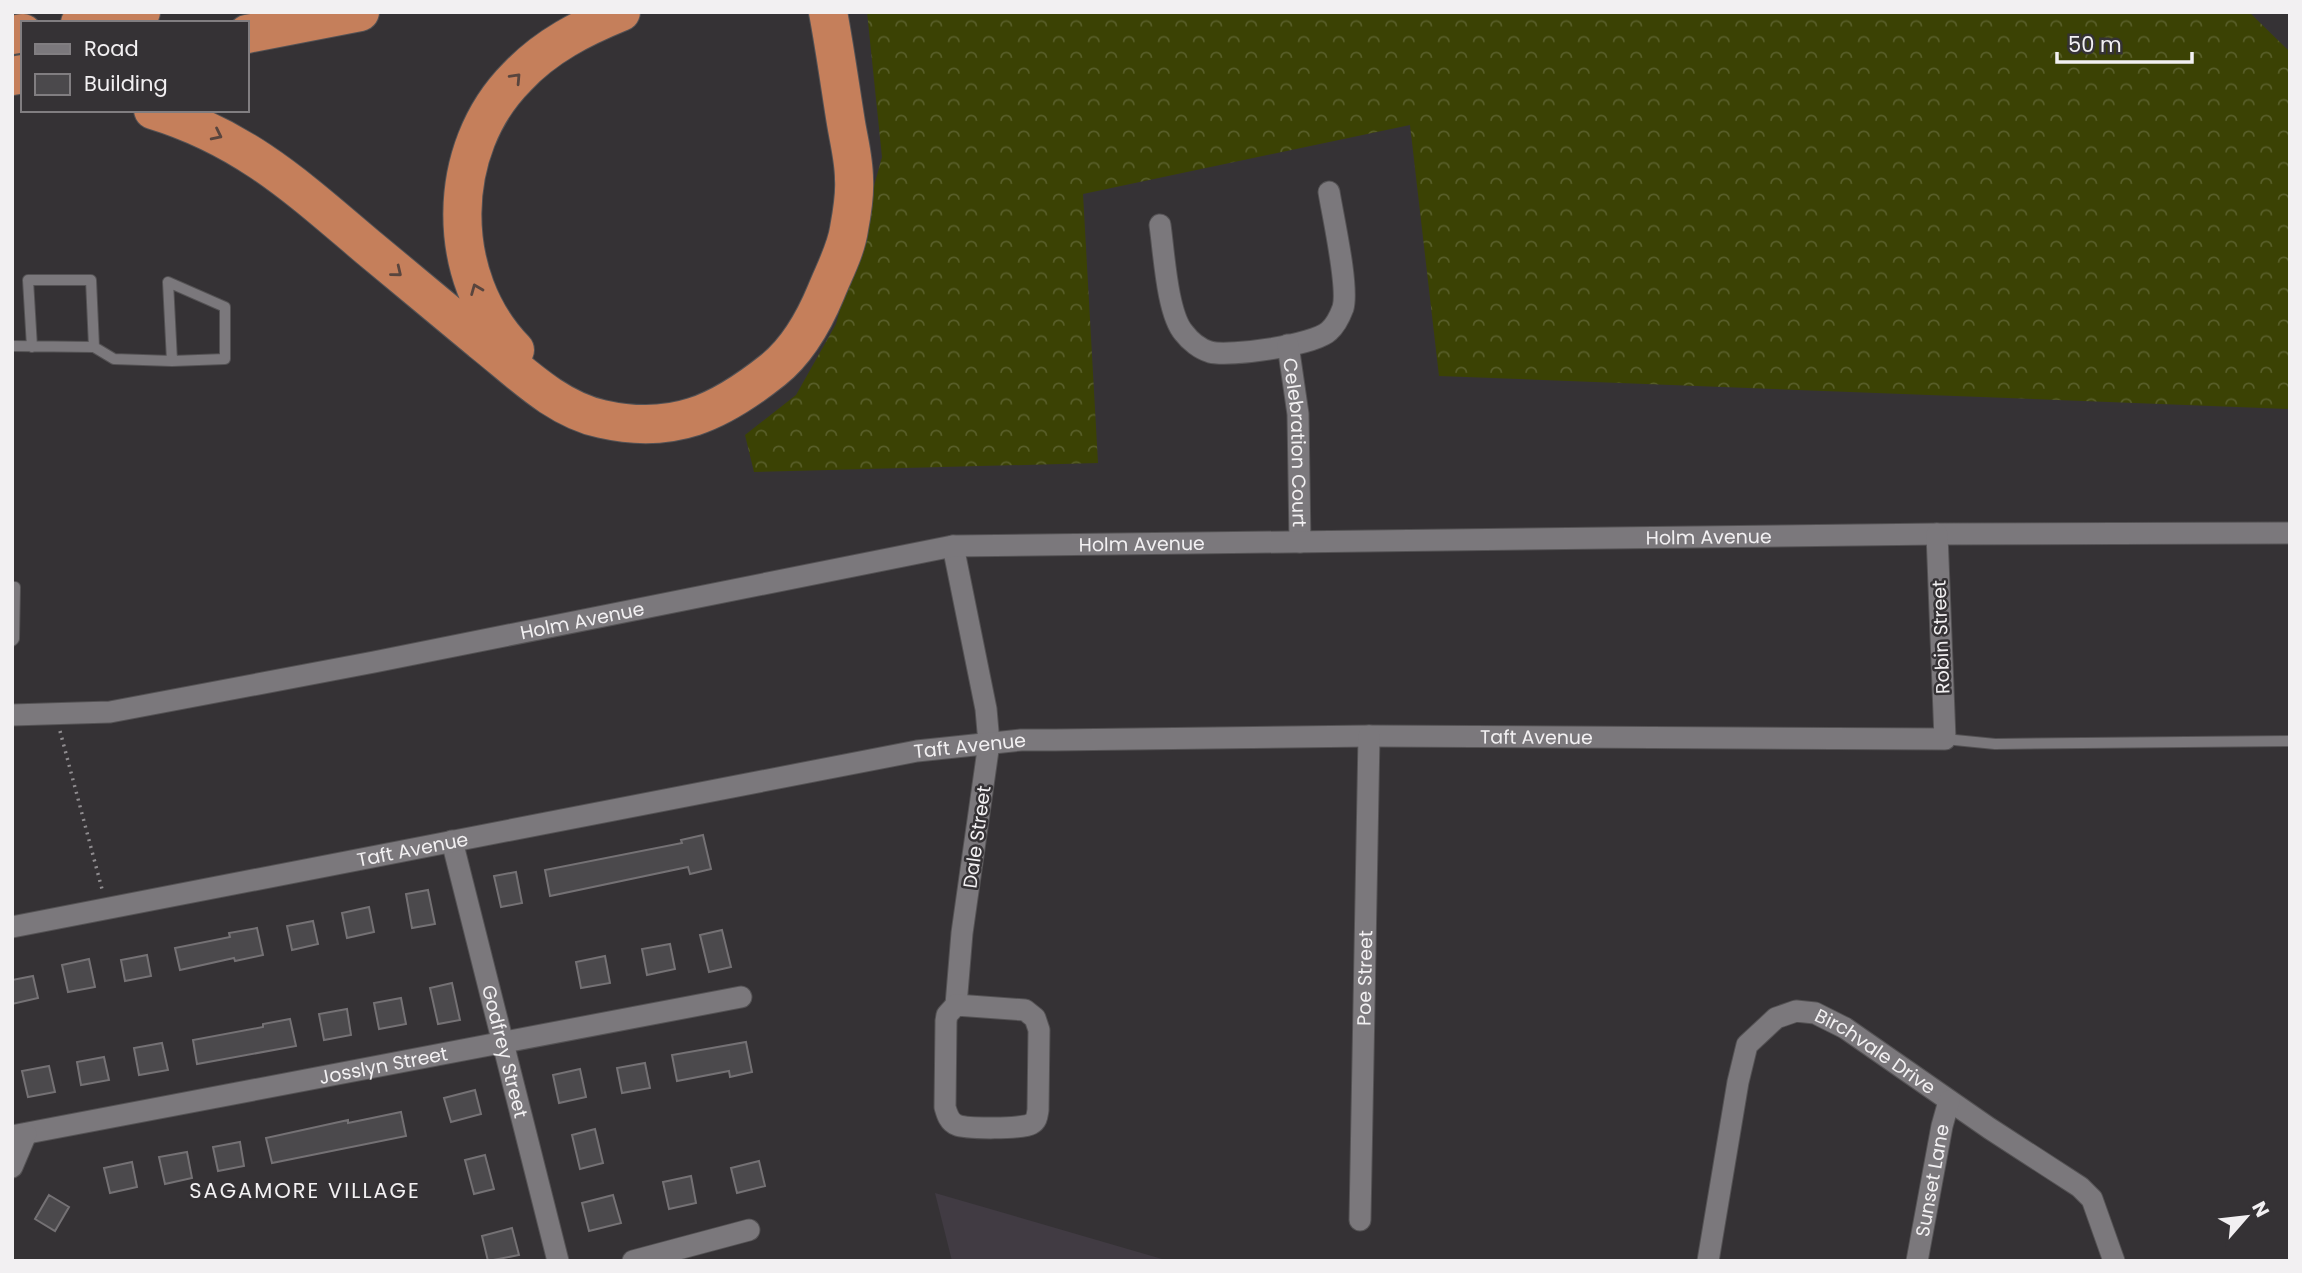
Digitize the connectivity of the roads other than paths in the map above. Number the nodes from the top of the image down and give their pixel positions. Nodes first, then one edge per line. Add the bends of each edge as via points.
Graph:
1 (141, 12) edge
2 (360, 12) edge
3 (621, 12) edge
4 (91, 21) edge
5 (823, 28) edge
6 (248, 34) edge
7 (159, 112) edge
8 (1329, 192) dead end
9 (1160, 225) dead end
10 (1288, 345) junction
11 (12, 346) edge
12 (32, 347) junction
13 (94, 347) junction
14 (173, 361) junction
15 (2290, 533) edge
16 (1937, 534) junction
17 (1300, 542) junction
18 (953, 546) junction
19 (12, 587) edge
20 (12, 641) edge
21 (12, 715) edge
22 (1369, 736) junction
23 (1945, 739) junction
24 (2290, 741) edge
25 (989, 743) junction
26 (452, 841) junction
27 (12, 927) edge
28 (741, 997) dead end
29 (956, 1005) junction
30 (503, 1043) junction
31 (1949, 1101) junction
32 (19, 1135) edge
33 (12, 1167) edge
34 (1360, 1220) dead end
35 (749, 1230) dead end
36 (558, 1261) edge
37 (633, 1261) edge
38 (1708, 1261) edge
39 (1917, 1261) edge
40 (2114, 1261) edge

1 - 4 highway
2 - 6 highway
5 -> 3 highway via 838,179 830,234 801,311 776,345 725,384 686,399 644,404 602,399 565,387 523,358 490,319 473,281 463,238 466,173 489,113 514,78 547,50
7 -> 5 highway via 217,135 289,180 562,404 602,419 664,423 705,413 743,393 777,367 815,318 849,231 855,179
8 - 10 street, Celebration Court via 1344,306 1329,332
9 - 10 street, Celebration Court via 1174,314 1192,342 1209,352 1226,353
10 - 17 street, Celebration Court via 1298,414
11 - 12 lane
12 - 13 lane
12 - 13 lane via 28,280 92,280
13 - 14 lane via 114,359
14 - 14 lane via 225,359 225,307 169,282
15 - 16 street, Holm Avenue
16 - 17 street, Holm Avenue
16 - 23 street, Robin Street
17 - 18 street, Holm Avenue
18 - 21 street, Holm Avenue via 110,712
18 - 25 street, Dale Street
19 - 20 lane
22 - 23 street, Taft Avenue
22 - 25 street, Taft Avenue
22 - 34 street, Poe Street
23 - 24 lane via 1995,744
25 - 26 street, Taft Avenue via 917,751
25 - 29 street, Dale Street
26 - 27 street, Taft Avenue
26 - 30 street, Godfrey Street
28 - 30 street, Josslyn Street
29 - 29 street via 1025,1010 1035,1018 1039,1030 1038,1110 1033,1123 960,1126 950,1120 945,1107 946,1021
30 - 32 street, Josslyn Street
30 - 36 street, Godfrey Street
31 - 38 street, Birchvale Drive via 1831,1020 1796,1011 1776,1018 1747,1045
31 - 39 street, Sunset Lane
31 - 40 street, Birchvale Drive via 2080,1186 2092,1199
32 - 33 street, Josslyn Street
35 - 37 street

